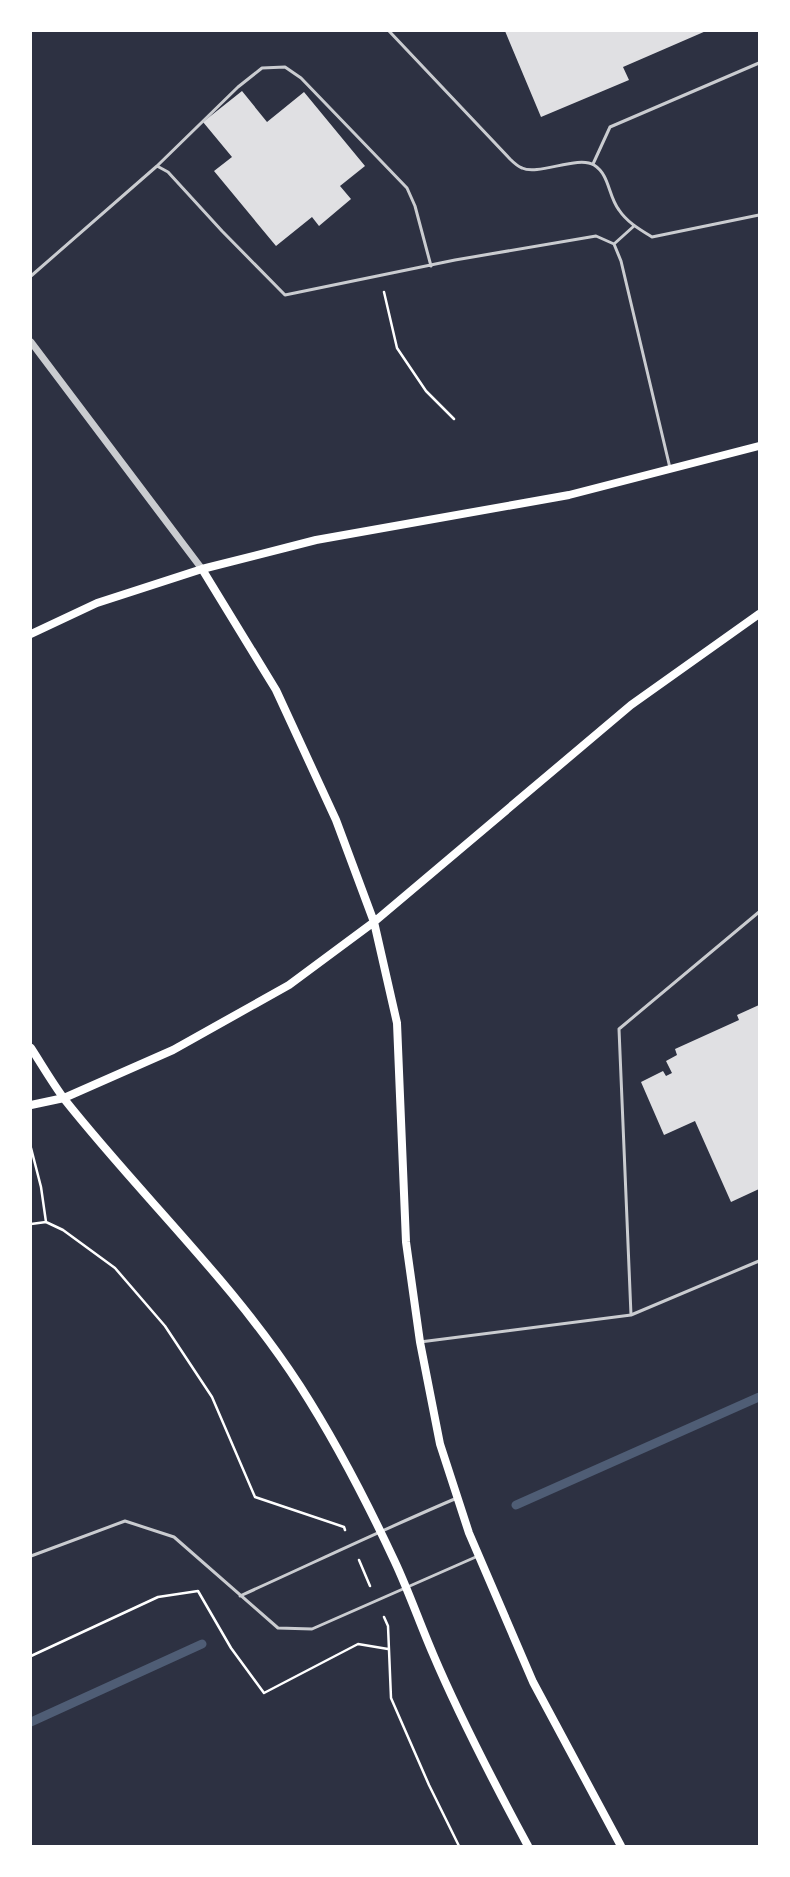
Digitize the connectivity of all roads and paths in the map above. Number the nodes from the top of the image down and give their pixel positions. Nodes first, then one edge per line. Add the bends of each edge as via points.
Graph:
1 (389, 31) edge
2 (759, 63) edge
3 (593, 164) junction
4 (157, 166) junction
5 (759, 215) edge
6 (634, 226) junction
7 (614, 244) junction
8 (431, 266) junction
9 (31, 276) edge
10 (381, 276) junction
11 (31, 342) edge
12 (454, 419) dead end
13 (759, 446) edge
14 (670, 470) junction
15 (202, 569) junction
16 (759, 614) edge
17 (31, 634) edge
18 (759, 912) edge
19 (374, 922) junction
20 (31, 1048) edge
21 (64, 1098) junction
22 (31, 1105) edge
23 (31, 1148) edge
24 (46, 1222) junction
25 (31, 1224) edge
26 (759, 1260) edge
27 (631, 1315) junction
28 (420, 1342) junction
29 (458, 1498) junction
30 (380, 1531) junction
31 (353, 1546) junction
32 (31, 1556) edge
33 (478, 1556) junction
34 (406, 1588) junction
35 (240, 1596) junction
36 (376, 1600) junction
37 (388, 1649) junction
38 (31, 1656) edge
39 (459, 1846) edge
40 (528, 1846) edge
41 (621, 1846) edge

1 - 3 lane via 522,169 534,170 573,163
2 - 3 lane via 610,127
3 - 6 lane via 604,175 618,209
4 - 8 lane via 262,68 285,67 301,78 407,188 415,206
4 - 9 lane
4 - 10 lane via 168,172 286,296
5 - 6 lane via 652,237
6 - 7 lane
7 - 8 lane via 596,236
7 - 14 lane via 621,261
8 - 10 lane
10 - 12 path via 397,348 426,392
11 - 15 street
13 - 14 main road
14 - 15 main road via 570,496 316,540
15 - 17 main road via 97,603
15 - 19 main road via 276,690 336,820
16 - 19 main road via 631,705
18 - 27 lane via 619,1030
19 - 21 main road via 289,985 173,1050
19 - 28 main road via 397,1023 406,1242
20 - 21 main road
21 - 22 main road
21 - 30 main road via 112,1157 254,1319 300,1386 345,1461
23 - 24 path via 42,1188
24 - 25 path
24 - 31 path via 63,1230 115,1268 165,1326 212,1397 255,1496 344,1527
26 - 27 lane
27 - 28 lane
28 - 29 main road via 440,1444
29 - 30 lane
29 - 33 main road
30 - 31 lane
30 - 34 main road
31 - 35 lane
31 - 36 path
32 - 35 lane via 125,1521 174,1537
33 - 34 lane
33 - 41 main road via 533,1682
34 - 36 lane
34 - 40 main road via 433,1655 482,1760
35 - 36 lane via 278,1628 312,1629
36 - 37 path via 388,1626
37 - 38 path via 358,1644 264,1693 231,1648 198,1591 158,1596
37 - 39 path via 391,1698

